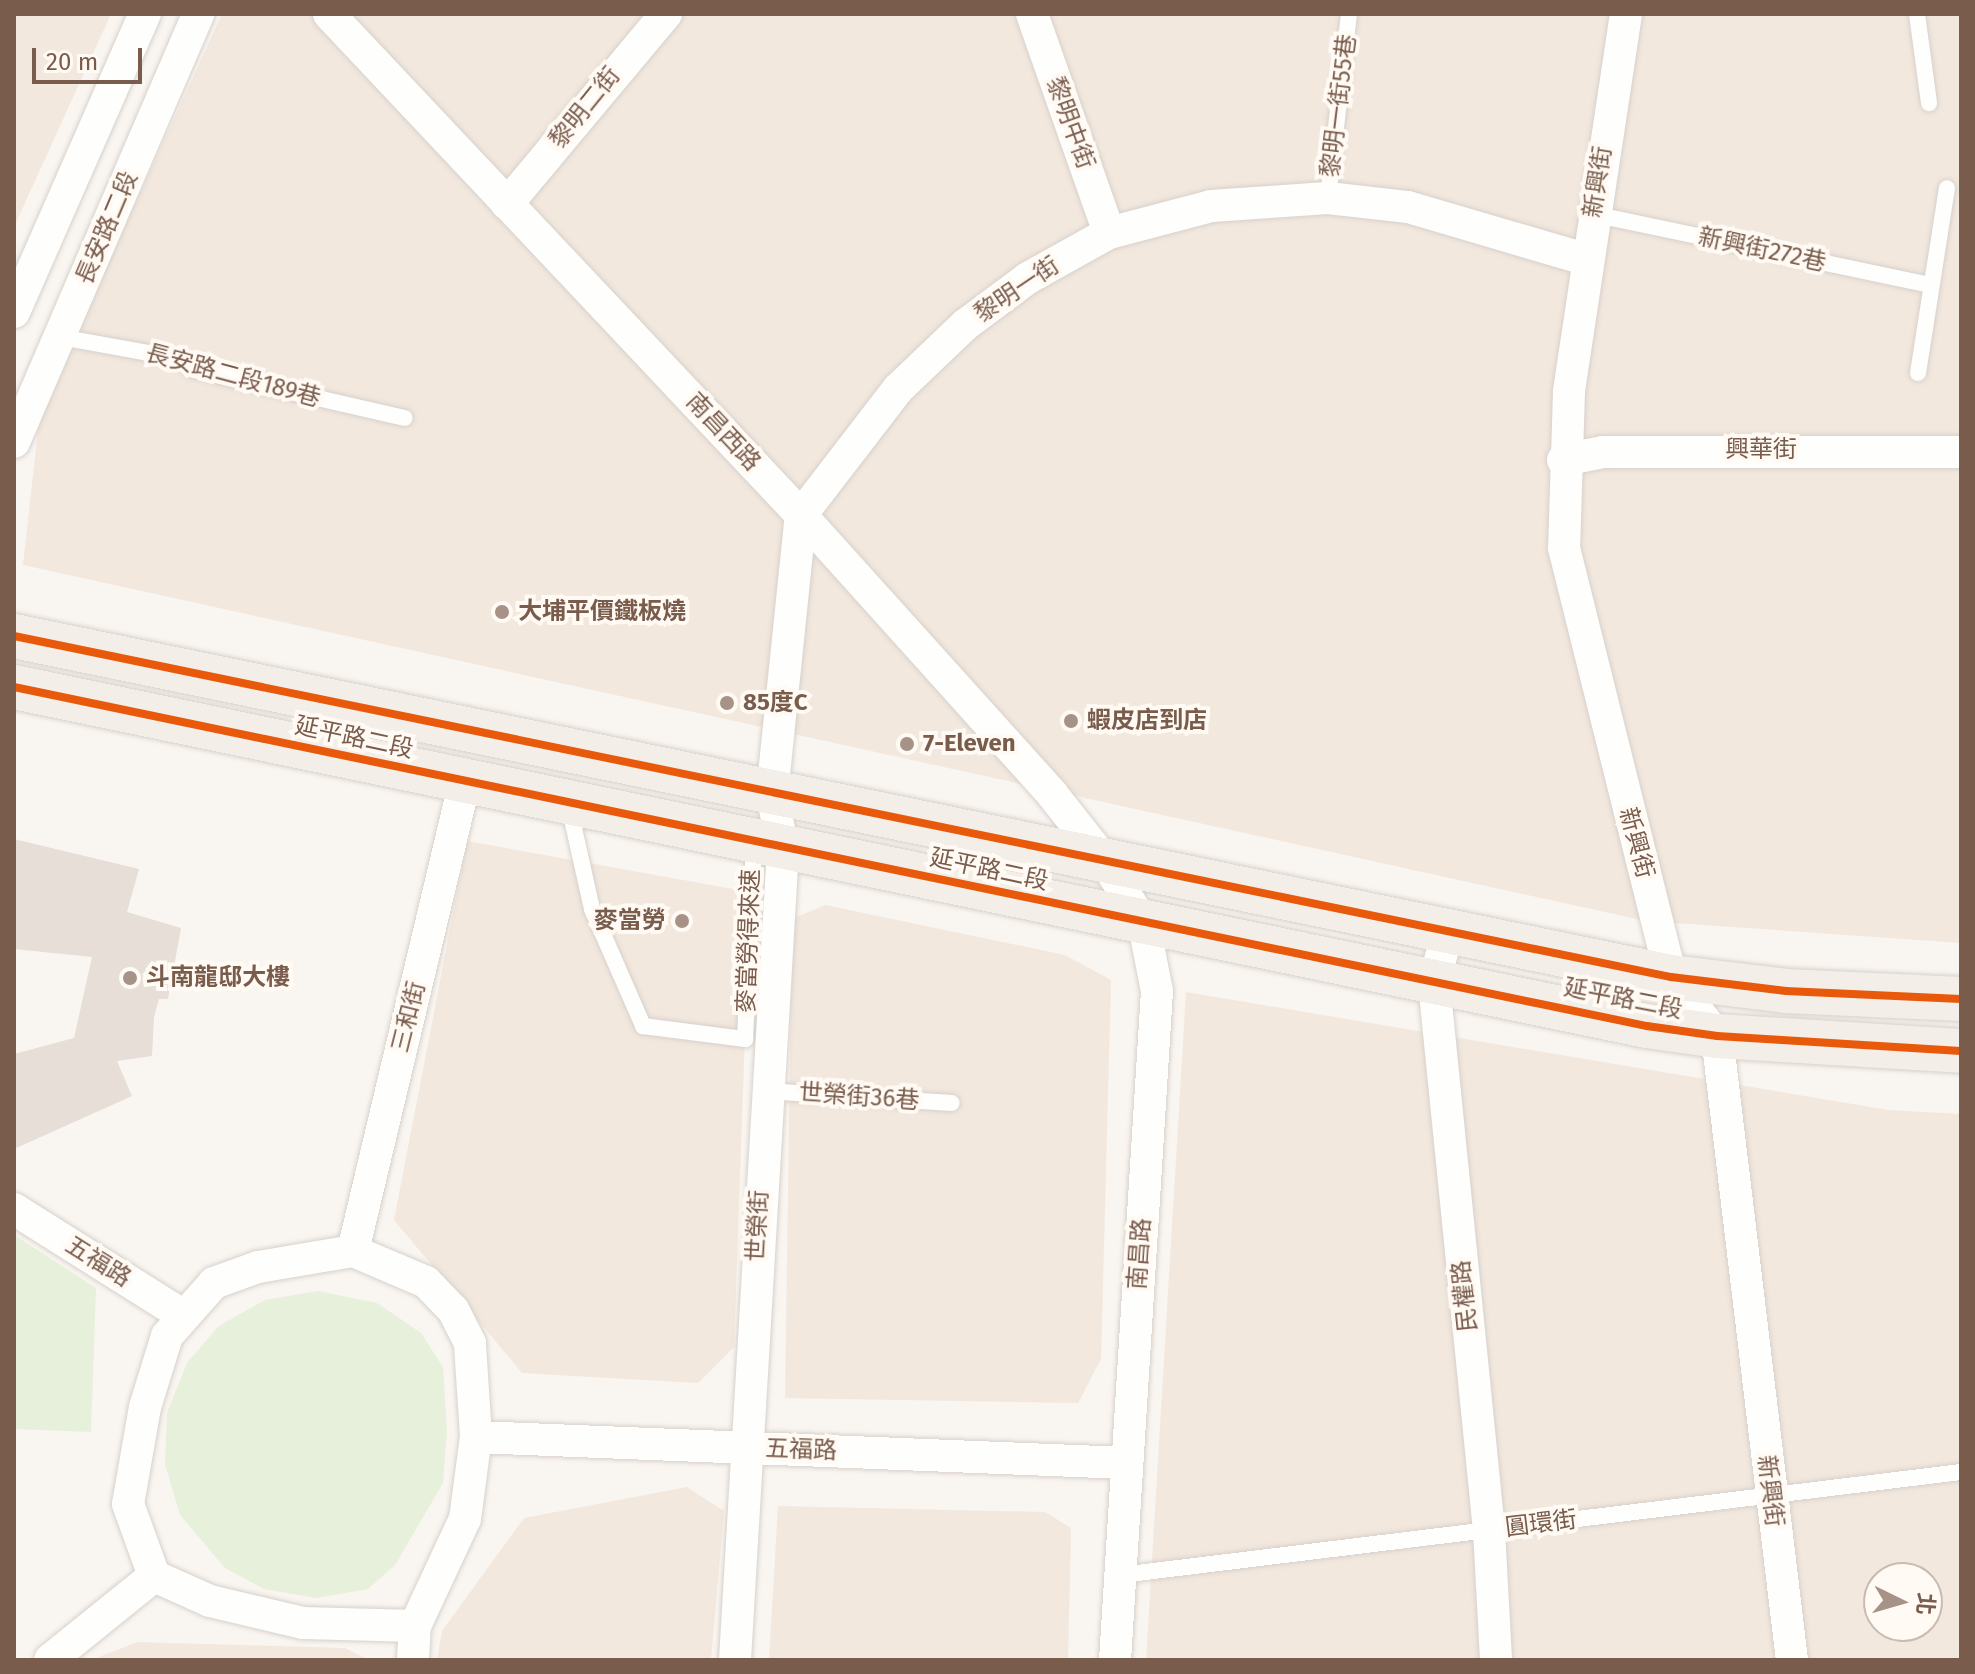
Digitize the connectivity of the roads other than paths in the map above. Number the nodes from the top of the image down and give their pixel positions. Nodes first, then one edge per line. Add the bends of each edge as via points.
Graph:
1 (145, 14) edge
2 (198, 14) edge
3 (329, 14) edge
4 (1032, 14) edge
5 (1349, 14) edge
6 (1626, 14) edge
7 (1917, 14) edge
8 (652, 18) edge
9 (1929, 103) dead end
10 (1947, 188) dead end
11 (1328, 198) junction
12 (507, 204) junction
13 (1593, 214) junction
14 (1109, 233) junction
15 (1585, 259) junction
16 (1931, 285) junction
17 (14, 312) edge
18 (60, 337) junction
19 (1918, 373) dead end
20 (405, 418) dead end
21 (14, 442) edge
22 (1961, 452) edge
23 (1563, 460) junction
24 (801, 515) junction
25 (14, 636) edge
26 (14, 687) edge
27 (465, 782) junction
28 (772, 794) junction
29 (569, 805) junction
30 (768, 846) junction
31 (1105, 861) junction
32 (1144, 925) junction
33 (1447, 934) junction
34 (1671, 977) junction
35 (1434, 983) junction
36 (1961, 999) edge
37 (1717, 1036) junction
38 (1961, 1051) edge
39 (766, 1091) junction
40 (952, 1103) dead end
41 (14, 1209) edge
42 (353, 1251) junction
43 (181, 1314) junction
44 (476, 1437) junction
45 (746, 1448) junction
46 (1127, 1463) junction
47 (1961, 1472) edge
48 (1770, 1496) junction
49 (1489, 1530) junction
50 (1121, 1575) junction
51 (154, 1576) junction
52 (415, 1626) junction
53 (50, 1660) edge
54 (413, 1660) edge
55 (735, 1660) edge
56 (1115, 1660) edge
57 (1496, 1660) edge
58 (1792, 1660) edge

1 - 17 street
2 - 18 street, 長安路二段
3 - 12 street, 南昌西路
4 - 14 street, 黎明中街
5 - 11 lane, 黎明一街55巷
6 - 13 street, 新興街
7 - 9 lane
8 - 12 street, 黎明二街
10 - 16 lane
11 - 14 street, 黎明一街 via 1211,206
11 - 15 street, 黎明一街 via 1408,207
12 - 24 street, 南昌西路
13 - 15 street, 新興街
13 - 16 lane, 新興街272巷
14 - 24 street, 黎明一街 via 1028,278 965,325 898,389
15 - 23 street, 新興街
16 - 19 lane
18 - 20 lane, 長安路二段189巷 via 177,358 195,370
18 - 21 street, 長安路二段
22 - 23 street, 興華街 via 1619,452
23 - 34 street, 新興街 via 1564,548 1580,629
24 - 28 street
24 - 31 street, 南昌西路
25 - 28 main road, 延平路二段
26 - 27 main road, 延平路二段
27 - 29 main road, 延平路二段
27 - 42 street, 三和街
28 - 30 street, 世榮街
28 - 31 main road, 延平路二段
29 - 30 main road, 延平路二段
29 - 30 lane, 麥當勞得來速 via 592,909 643,1026 745,1039
30 - 32 main road, 延平路二段
30 - 39 street, 世榮街
31 - 32 street, 南昌路
31 - 33 main road, 延平路二段
32 - 35 main road, 延平路二段
32 - 46 street, 南昌路 via 1157,991
33 - 34 main road, 延平路二段
33 - 35 street, 民權路
34 - 36 main road, 延平路二段 via 1786,991
34 - 37 street, 新興街
35 - 37 main road, 延平路二段
35 - 49 street, 民權路
37 - 38 main road, 延平路二段
37 - 48 street, 新興街
39 - 40 lane, 世榮街36巷
39 - 45 street, 世榮街
41 - 43 street, 五福路
42 - 43 street via 258,1267 214,1283
42 - 44 street via 426,1282 453,1310 470,1343
43 - 51 street via 167,1336 145,1407 128,1504
44 - 45 street, 五福路
44 - 52 street via 465,1519
45 - 46 street, 五福路
45 - 55 street, 世榮街
46 - 50 street, 南昌路
47 - 48 lane, 圓環街
48 - 49 lane, 圓環街
48 - 58 street, 新興街
49 - 50 lane, 圓環街
49 - 57 street, 民權路
50 - 56 street, 南昌路
51 - 52 street via 210,1601 303,1623
51 - 53 street
52 - 54 street

